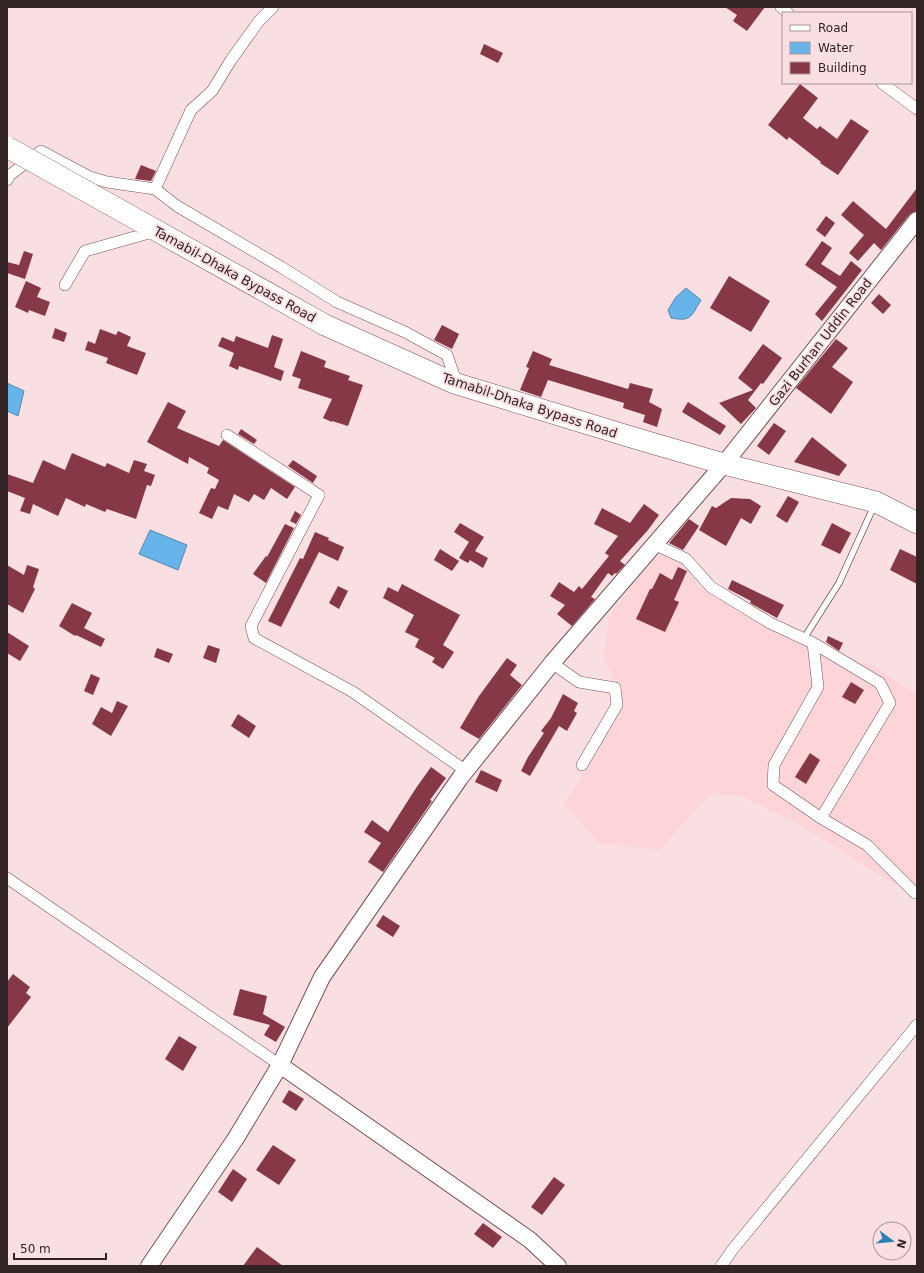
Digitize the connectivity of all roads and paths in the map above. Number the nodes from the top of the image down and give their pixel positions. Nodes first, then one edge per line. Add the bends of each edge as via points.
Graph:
1 (273, 7) edge
2 (883, 84) edge
3 (917, 109) edge
4 (7, 147) edge
5 (7, 180) edge
6 (155, 189) junction
7 (917, 220) edge
8 (151, 227) junction
9 (65, 285) dead end
10 (457, 384) junction
11 (227, 435) dead end
12 (724, 464) junction
13 (876, 502) junction
14 (917, 523) edge
15 (654, 544) junction
16 (810, 639) junction
17 (552, 663) junction
18 (582, 765) dead end
19 (466, 771) junction
20 (820, 818) junction
21 (7, 878) edge
22 (915, 893) dead end
23 (917, 1025) edge
24 (280, 1065) junction
25 (149, 1266) edge
26 (558, 1266) edge
27 (721, 1266) edge

1 - 6 street via 259,21 231,60 212,92 192,110
2 - 3 street
4 - 8 highway, Tamabil-Dhaka Bypass Road, bridge
5 - 6 street via 42,151 90,177
6 - 10 street via 177,206 337,302 405,332 447,355
7 - 12 street, Gazi Burhan Uddin Road
8 - 9 street via 85,251
8 - 10 highway, Tamabil-Dhaka Bypass Road via 325,325
10 - 12 highway, Tamabil-Dhaka Bypass Road
11 - 19 street via 319,495 251,626 254,638 353,692
12 - 13 highway, Tamabil-Dhaka Bypass Road
12 - 15 street, Gazi Burhan Uddin Road
13 - 14 highway, Tamabil-Dhaka Bypass Road
13 - 16 lane
15 - 16 street via 686,559 711,587 730,599 770,623
15 - 17 street, Gazi Burhan Uddin Road
16 - 20 street via 818,687 774,765 773,785
16 - 20 street via 880,683 890,703
17 - 18 street via 579,682 615,688 617,705
17 - 19 street, Gazi Burhan Uddin Road
19 - 24 street, Gazi Burhan Uddin Road via 322,977
20 - 22 street via 867,845
21 - 24 street
23 - 27 street
24 - 25 street, Gazi Burhan Uddin Road via 236,1138
24 - 26 street via 530,1240

